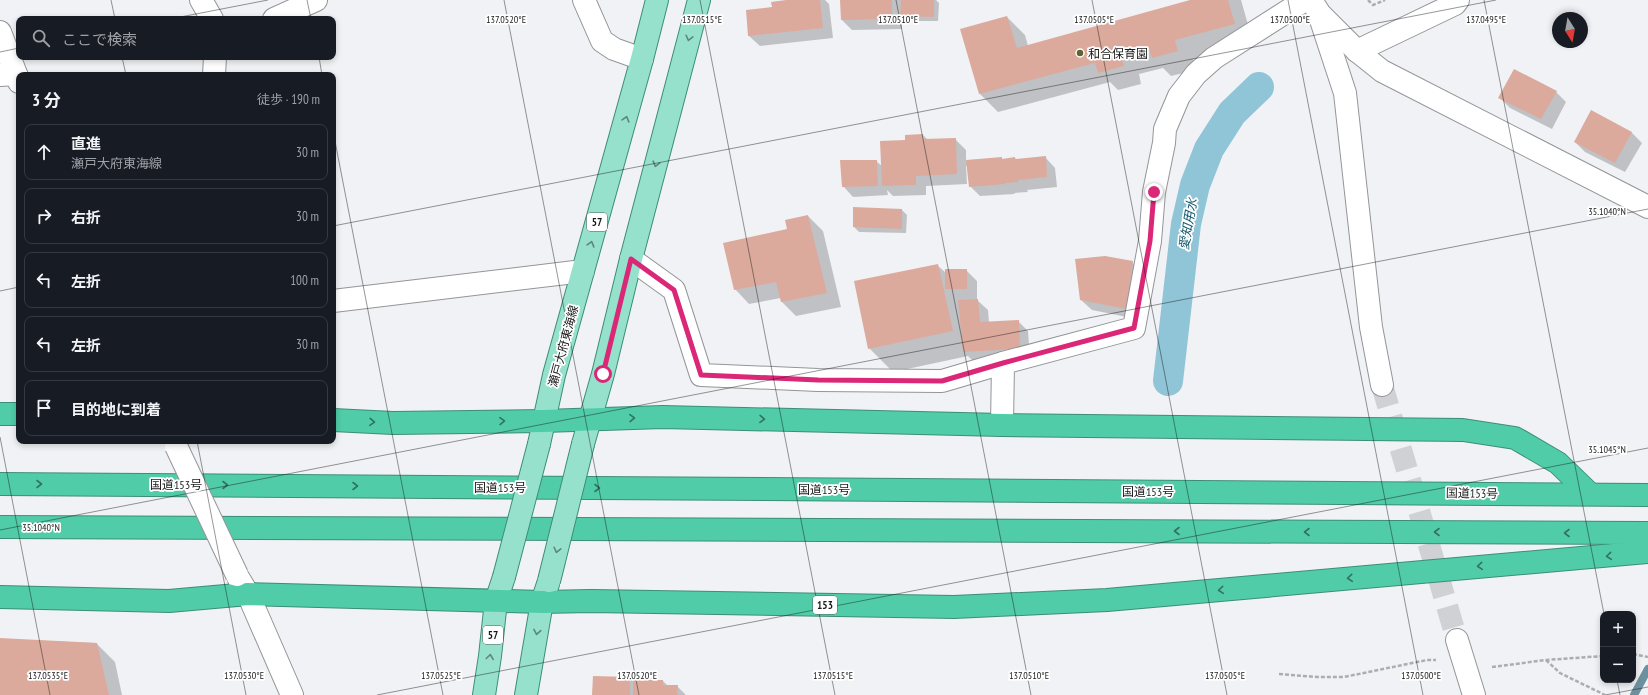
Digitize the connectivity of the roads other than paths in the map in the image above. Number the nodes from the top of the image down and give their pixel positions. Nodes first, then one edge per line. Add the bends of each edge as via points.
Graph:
1 (201, 0) edge
2 (316, 0) edge
3 (584, 0) edge
4 (657, 0) edge
5 (698, 0) edge
6 (1458, 0) edge
7 (1311, 4) edge
8 (210, 16) edge
9 (281, 16) edge
10 (8, 40) edge
11 (1357, 51) junction
12 (642, 59) junction
13 (215, 60) edge
14 (214, 72) edge
15 (12, 77) edge
16 (1648, 207) edge
17 (631, 259) junction
18 (583, 271) junction
19 (336, 301) edge
20 (1003, 363) junction
21 (1382, 385) tunnel mouth
22 (0, 414) edge
23 (16, 414) edge
24 (336, 420) edge
25 (590, 420) junction
26 (544, 421) junction
27 (1002, 425) junction
28 (175, 444) edge
29 (0, 484) edge
30 (1590, 494) junction
31 (1648, 495) edge
32 (0, 527) edge
33 (1648, 533) edge
34 (1648, 552) edge
35 (248, 594) junction
36 (0, 597) edge
37 (496, 601) junction
38 (542, 602) junction
39 (1457, 640) tunnel mouth
40 (292, 695) edge
41 (484, 695) edge
42 (526, 695) edge
43 (1474, 695) edge

1 - 8 street
2 - 9 street
3 - 12 street via 602,41 614,49
4 - 12 main road, 瀬戸大府東海線 / 57
5 -> 17 main road
6 - 11 street via 1455,4
7 - 11 street
7 - 20 street via 1214,58 1196,74 1179,96 1165,129 1154,192 1150,241 1134,328
7 - 21 street via 1345,93 1371,327
10 - 15 street
11 - 16 street via 1382,71
18 -> 12 main road, 瀬戸大府東海線 / 57
13 - 14 street
17 - 20 street via 674,290 701,375 818,380 942,381
17 - 25 main road
18 - 19 street
18 - 26 main road, 瀬戸大府東海線 / 57
20 - 27 street
22 - 23 highway
24 -> 26 highway via 393,423
25 - 26 highway
25 -> 27 highway via 663,417
25 -> 38 main road, bridge
26 - 37 main road, 瀬戸大府東海線 / 57, bridge
27 - 30 highway via 1463,430 1515,438 1558,463
28 - 35 street, bridge
29 -> 30 highway, 国道153号
30 - 31 highway, 国道153号
33 -> 32 highway
34 -> 38 highway, 153 via 1107,600 954,607
35 - 36 highway, 153 via 169,601
35 - 37 highway, 153
35 - 40 street
37 - 38 highway, 153
41 -> 37 main road, 瀬戸大府東海線 / 57
38 -> 42 main road
39 - 43 street

